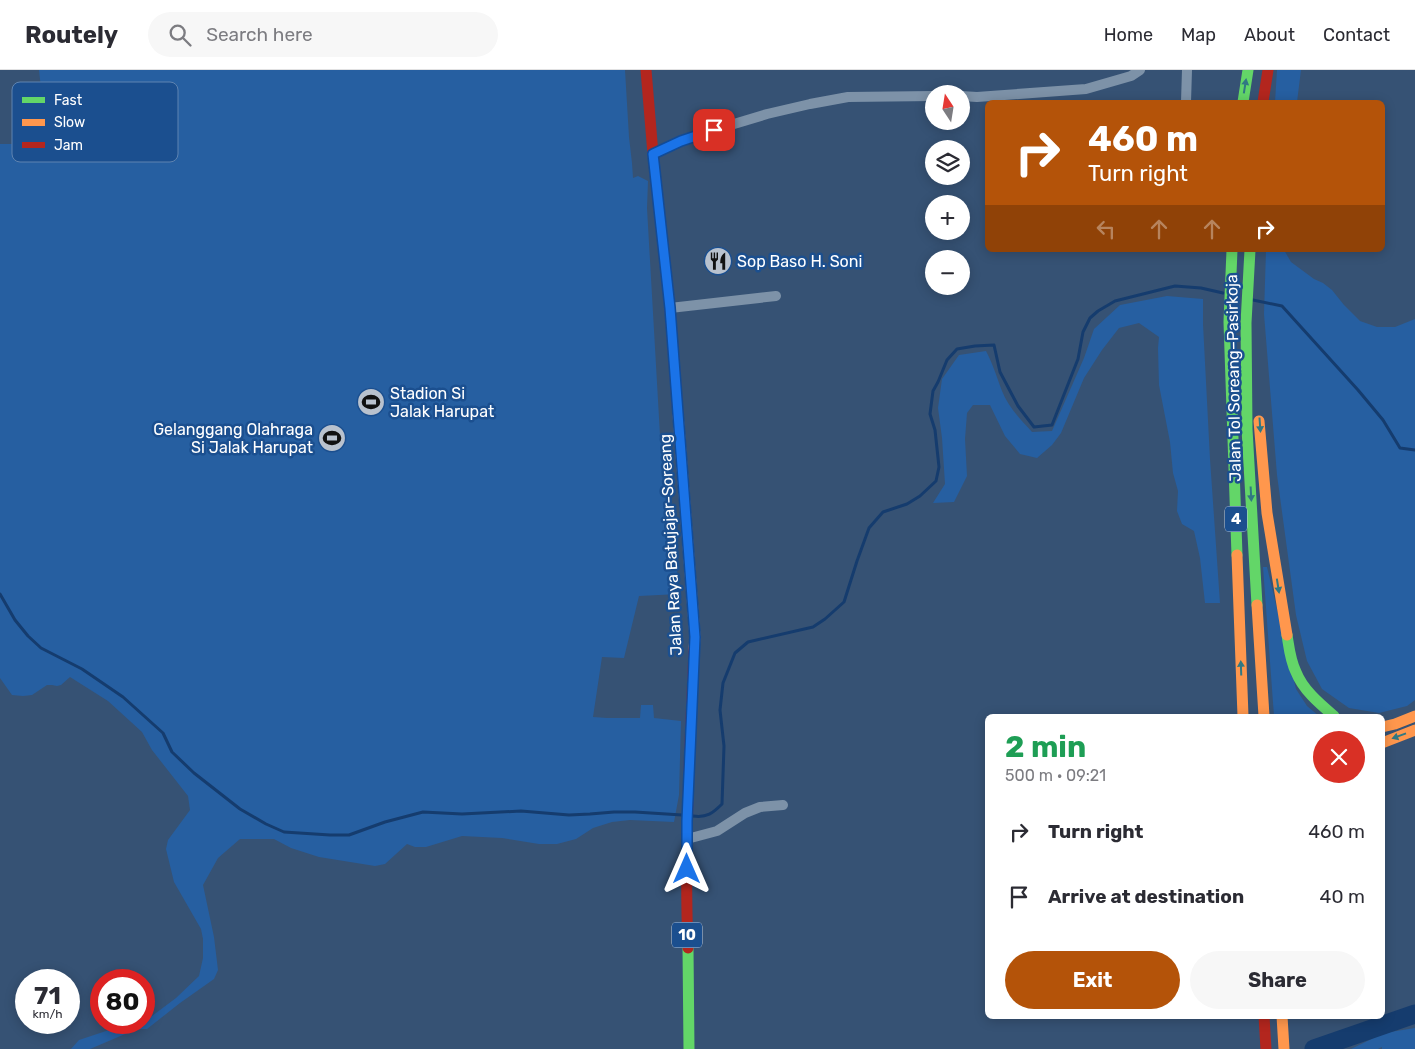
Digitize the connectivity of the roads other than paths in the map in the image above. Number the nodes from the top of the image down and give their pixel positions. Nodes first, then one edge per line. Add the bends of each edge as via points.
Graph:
1 (646, 70) edge
2 (1140, 70) edge
3 (1187, 70) edge
4 (1248, 70) edge
5 (1268, 70) edge
6 (925, 96) edge
7 (970, 97) edge
8 (1186, 100) edge
9 (1243, 100) edge
10 (1263, 100) edge
11 (653, 154) junction
12 (1232, 252) edge
13 (1250, 252) edge
14 (776, 296) dead end
15 (670, 308) junction
16 (1249, 323) junction
17 (1243, 714) edge
18 (1264, 714) edge
19 (1332, 714) edge
20 (1415, 716) edge
21 (1385, 726) edge
22 (1415, 730) edge
23 (1385, 742) edge
24 (783, 805) dead end
25 (687, 839) junction
26 (1282, 1019) edge
27 (1264, 1020) edge
28 (689, 1049) edge
29 (1266, 1049) edge
30 (1284, 1049) edge

1 - 11 highway, Jalan Raya Batujajar-Soreang / 10
2 - 7 street via 1131,76 1086,89
3 - 8 street
9 -> 4 highway
5 - 10 highway
6 - 11 street via 848,97 810,104 714,130
11 - 15 highway, Jalan Raya Batujajar-Soreang / 10
17 -> 12 highway, Jalan Tol Soreang–Pasirkoja / 4 via 1229,322
13 - 16 highway, Jalan Tol Soreang–Pasirkoja via 1247,276
14 - 15 street
15 - 25 highway, Jalan Raya Batujajar-Soreang / 10 via 695,637
16 -> 18 highway, Jalan Tol Soreang–Pasirkoja / 4 via 1247,429
16 -> 19 highway via 1267,512 1290,655 1296,674 1314,699
20 - 21 highway
22 -> 23 highway
24 - 25 street via 760,807 717,831
25 - 28 highway, Jalan Raya Batujajar-Soreang / 10
26 - 30 highway
27 - 29 highway

